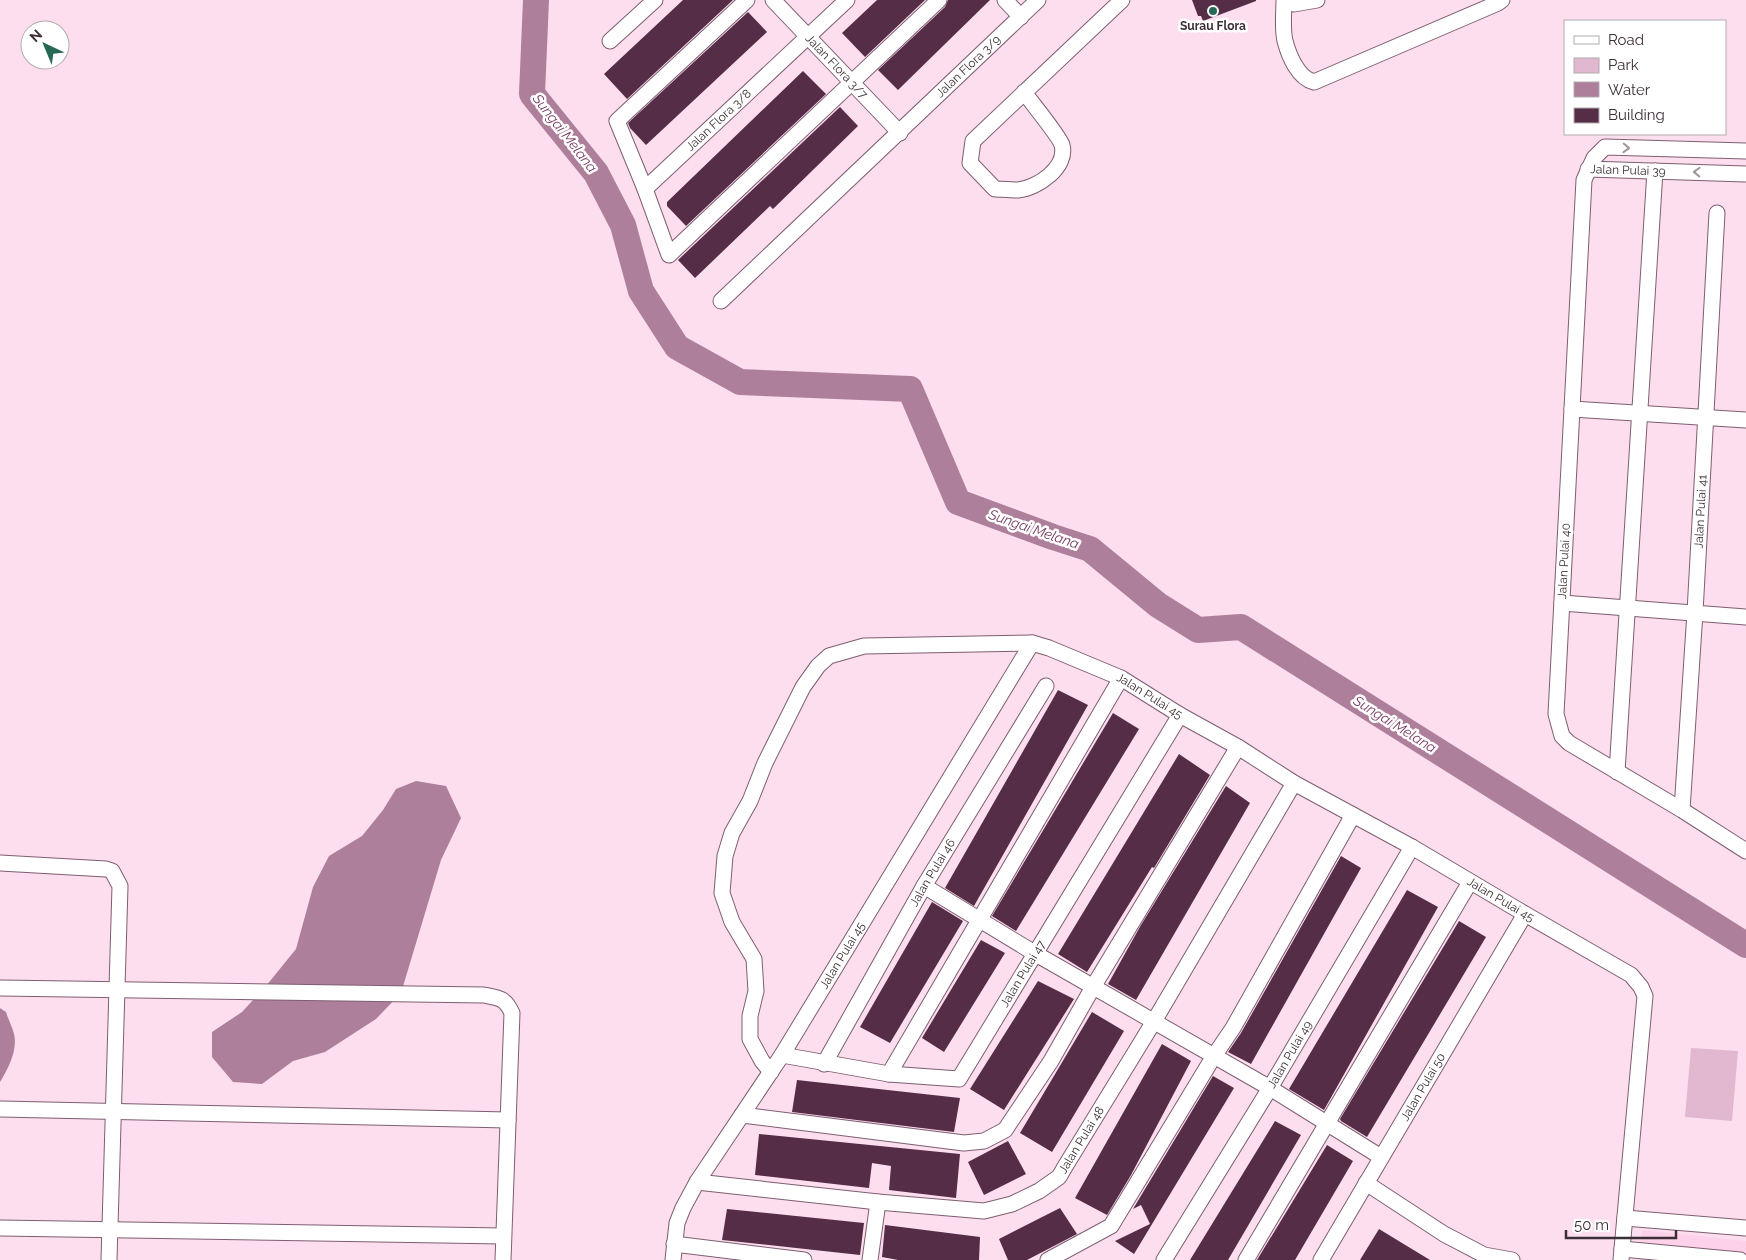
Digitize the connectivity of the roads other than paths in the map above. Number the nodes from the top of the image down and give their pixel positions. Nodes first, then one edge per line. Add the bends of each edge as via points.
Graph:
1 (654, 0) edge
2 (747, 0) edge
3 (773, 0) edge
4 (847, 0) edge
5 (939, 0) edge
6 (1005, 0) edge
7 (1038, 0) edge
8 (1122, 0) edge
9 (1286, 0) edge
10 (1317, 0) edge
11 (1502, 0) edge
12 (1021, 17) junction
13 (808, 36) junction
14 (610, 41) dead end
15 (852, 83) junction
16 (1024, 92) junction
17 (900, 133) junction
18 (1746, 151) edge
19 (1588, 169) junction
20 (1655, 171) junction
21 (1746, 174) edge
22 (645, 190) junction
23 (1716, 213) dead end
24 (721, 301) dead end
25 (1572, 409) junction
26 (1640, 413) junction
27 (1704, 418) junction
28 (1746, 420) edge
29 (1562, 603) junction
30 (1627, 608) junction
31 (1695, 612) junction
32 (1746, 617) edge
33 (1032, 643) junction
34 (1121, 678) junction
35 (1046, 686) dead end
36 (1180, 715) junction
37 (1238, 747) junction
38 (1616, 772) junction
39 (1294, 783) junction
40 (1682, 810) junction
41 (1353, 815) junction
42 (1412, 847) junction
43 (1746, 851) edge
44 (0, 863) edge
45 (1470, 882) junction
46 (924, 886) junction
47 (1525, 914) junction
48 (978, 920) junction
49 (1036, 954) junction
50 (1093, 987) junction
51 (0, 988) edge
52 (118, 990) junction
53 (1153, 1023) junction
54 (782, 1055) junction
55 (1214, 1056) junction
56 (824, 1064) junction
57 (771, 1072) junction
58 (889, 1074) junction
59 (1270, 1088) junction
60 (0, 1109) edge
61 (112, 1111) junction
62 (742, 1115) junction
63 (508, 1120) junction
64 (1328, 1124) junction
65 (1381, 1157) junction
66 (697, 1182) junction
67 (1366, 1182) junction
68 (878, 1202) junction
69 (1625, 1218) junction
70 (0, 1228) edge
71 (1746, 1228) edge
72 (109, 1230) junction
73 (504, 1236) junction
74 (674, 1244) junction
75 (1621, 1254) edge
76 (1700, 1258) edge
77 (109, 1260) edge
78 (503, 1260) edge
79 (673, 1260) edge
80 (804, 1260) edge
81 (870, 1260) edge
82 (1048, 1260) edge
83 (1164, 1260) edge
84 (1246, 1260) edge
85 (1321, 1260) edge
86 (1512, 1260) edge
87 (1740, 1260) edge

1 - 14 street
2 - 22 street via 617,121
3 - 13 street, Jalan Flora 3/7
4 - 13 street, Jalan Flora 3/8
5 - 15 street
6 - 12 street
7 - 12 street, Jalan Flora 3/9
8 - 16 street
9 - 10 street via 1294,4
9 - 11 street via 1285,40 1298,72 1314,82
12 - 17 street, Jalan Flora 3/9
13 - 15 street, Jalan Flora 3/7
13 - 22 street, Jalan Flora 3/8
15 - 17 street, Jalan Flora 3/7
15 - 22 street via 669,256
16 - 16 street via 973,141 970,163 995,189 1020,190 1042,181 1057,168 1063,156 1062,144
17 - 24 street, Jalan Flora 3/9
19 -> 18 street, Jalan Pulai 39 via 1605,147
19 - 20 street, Jalan Pulai 39
19 - 25 street, Jalan Pulai 40 via 1584,180
21 -> 20 street, Jalan Pulai 39
20 - 26 street
23 - 27 street, Jalan Pulai 41
25 - 26 street
25 - 29 street, Jalan Pulai 40
26 - 27 street
26 - 30 street
27 - 28 street
27 - 31 street, Jalan Pulai 41
29 - 30 street
29 - 38 street, Jalan Pulai 40 via 1556,714 1562,736 1569,744
30 - 31 street
30 - 38 street
31 - 32 street
31 - 40 street, Jalan Pulai 41
33 - 34 street, Jalan Pulai 45
33 - 54 street, Jalan Pulai 45
33 - 57 street via 864,646 829,656 803,687 764,763 724,856 722,893 732,922 754,959 756,992 750,1016 750,1039
34 - 36 street, Jalan Pulai 45
34 - 48 street
35 - 46 street, Jalan Pulai 46
36 - 37 street, Jalan Pulai 45
36 - 49 street, Jalan Pulai 47
37 - 39 street, Jalan Pulai 45
37 - 50 street
38 - 40 street, Jalan Pulai 40
39 - 41 street, Jalan Pulai 45
39 - 53 street, Jalan Pulai 48
40 - 43 street, Jalan Pulai 40
41 - 42 street, Jalan Pulai 45
41 - 55 street
42 - 45 street, Jalan Pulai 45
42 - 59 street, Jalan Pulai 49
44 - 52 street via 94,867 112,871 120,886
45 - 47 street, Jalan Pulai 45
45 - 64 street
46 - 48 street
46 - 56 street, Jalan Pulai 46
47 - 65 street, Jalan Pulai 50
47 - 69 street, Jalan Pulai 45 via 1631,975 1645,996
48 - 49 street
48 - 58 street
49 - 50 street
49 - 58 street, Jalan Pulai 47 via 959,1079
50 - 53 street
50 - 62 street via 1051,1061 1005,1130 984,1141 964,1143
51 - 52 street
52 - 61 street
52 - 63 street via 497,997 507,1002 512,1013
53 - 55 street
53 - 68 street, Jalan Pulai 48 via 1059,1177 1039,1191 1012,1204 984,1211
54 - 56 street, Jalan Pulai 47
54 - 57 street, Jalan Pulai 45
55 - 59 street
55 - 82 street via 1112,1226
56 - 58 street, Jalan Pulai 47
57 - 62 street, Jalan Pulai 45
59 - 64 street
59 - 83 street, Jalan Pulai 49
60 - 61 street
61 - 63 street
61 - 72 street
62 - 66 street, Jalan Pulai 45
63 - 73 street
64 - 65 street
64 - 84 street
65 - 67 street, Jalan Pulai 50
66 - 68 street, Jalan Pulai 48
66 - 74 street, Jalan Pulai 45 via 683,1208
67 - 85 street, Jalan Pulai 50
67 - 86 street via 1444,1234 1484,1255
68 - 81 street
69 - 71 street
69 - 75 street, Jalan Pulai 45
70 - 72 street
72 - 73 street
72 - 77 street
73 - 78 street
74 - 79 street, Jalan Pulai 45
74 - 80 street
75 - 76 street
76 - 87 street

